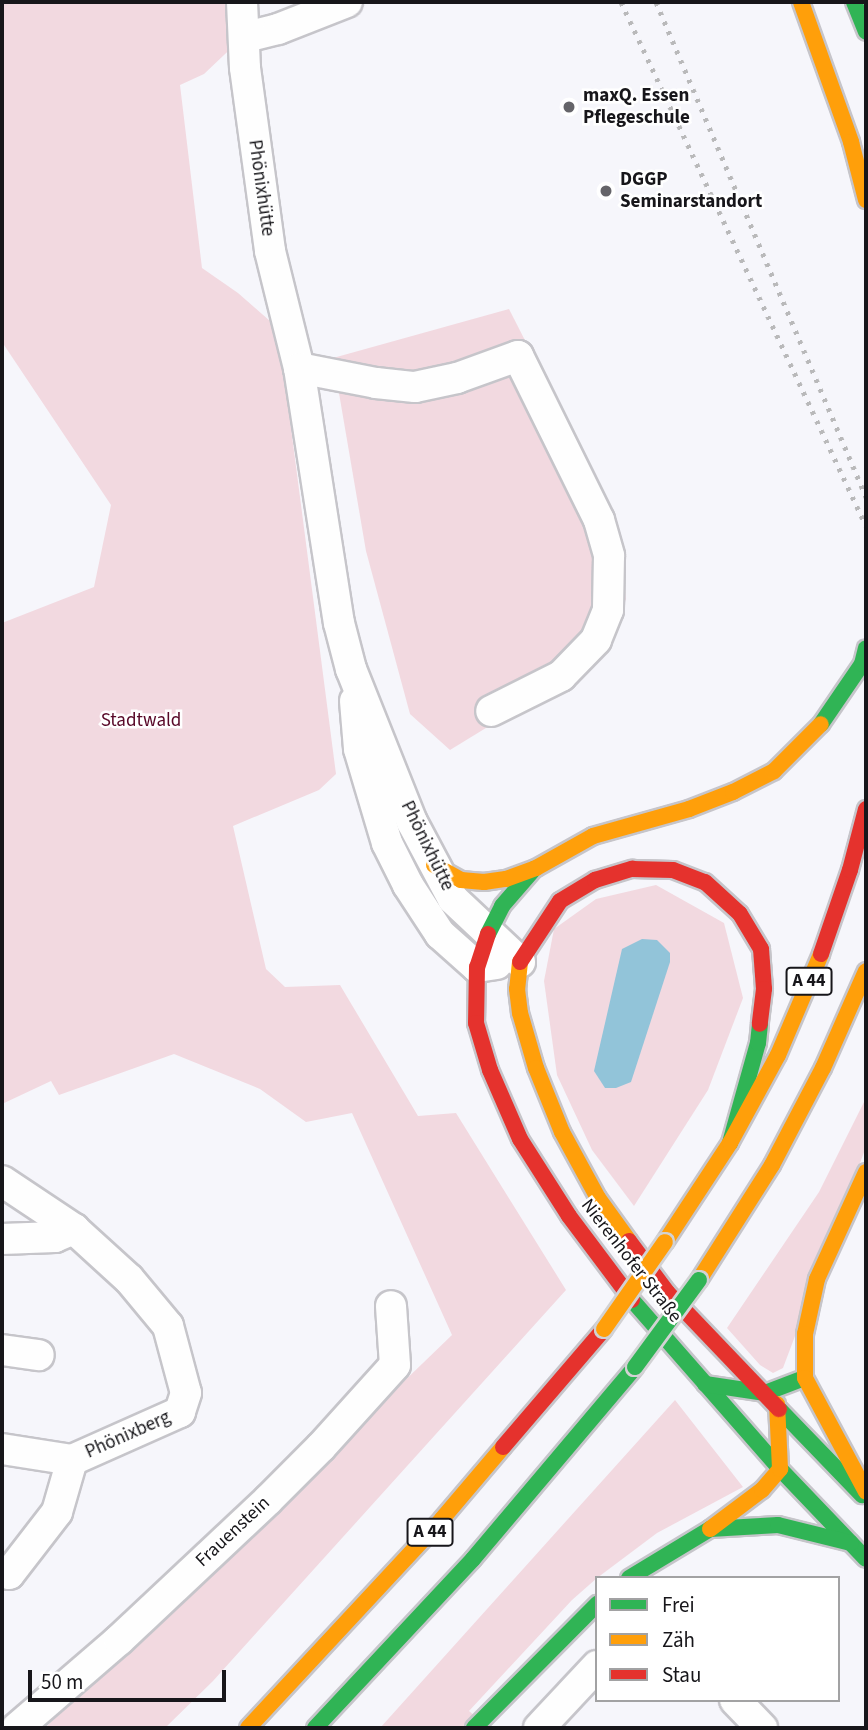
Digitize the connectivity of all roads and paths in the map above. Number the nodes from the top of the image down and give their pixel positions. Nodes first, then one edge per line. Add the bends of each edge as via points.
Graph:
1 (347, 2) edge
2 (801, 2) edge
3 (854, 2) edge
4 (235, 3) edge
5 (866, 32) edge
6 (246, 37) junction
7 (866, 200) edge
8 (299, 368) junction
9 (864, 656) edge
10 (351, 669) junction
11 (491, 712) dead end
12 (866, 809) edge
13 (433, 865) junction
14 (536, 868) junction
15 (488, 934) junction
16 (520, 962) junction
17 (477, 967) junction
18 (866, 971) edge
19 (730, 1143) junction
20 (866, 1172) edge
21 (2, 1181) edge
22 (74, 1229) junction
23 (2, 1239) edge
24 (391, 1306) dead end
25 (2, 1350) edge
26 (39, 1355) dead end
27 (805, 1378) junction
28 (705, 1384) junction
29 (771, 1398) junction
30 (2, 1449) edge
31 (72, 1460) junction
32 (780, 1469) junction
33 (866, 1492) edge
34 (866, 1499) edge
35 (710, 1529) junction
36 (851, 1543) junction
37 (866, 1559) edge
38 (2, 1572) edge
39 (632, 1576) edge
40 (595, 1606) edge
41 (595, 1668) edge
42 (737, 1702) edge
43 (17, 1728) edge
44 (248, 1728) edge
45 (314, 1728) edge
46 (474, 1728) edge
47 (539, 1728) edge
48 (762, 1728) edge

1 - 6 street
2 - 7 main road via 851,142
3 - 5 main road
4 - 6 street, Phönixhütte
6 - 8 street, Phönixhütte via 245,68 270,251
8 - 10 street, Phönixhütte via 338,623
8 - 11 street via 415,387 518,356 599,520 609,556 608,610 596,640 561,676
9 - 14 main road via 816,731 774,771 690,809 593,836
10 - 13 street, Phönixhütte
10 - 17 street, Phönixhütte via 359,749 387,843 440,934
12 - 19 main road, A 44 via 821,953 778,1055
13 - 14 main road via 461,880 484,882
13 - 15 street, Phönixhütte via 453,899
14 - 15 main road, Nierenhofer Straße via 502,906
15 - 16 street, Phönixhütte
15 - 17 main road, Nierenhofer Straße
16 - 17 street
16 - 19 main road via 560,901 595,880 632,869 673,870 705,882 740,914 761,949 758,1044
16 - 29 main road, Nierenhofer Straße via 520,1013 536,1068 562,1132 598,1198 667,1292
17 - 28 main road, Nierenhofer Straße via 476,1023 490,1070 520,1139 577,1227
18 - 45 main road, A 44, bridge via 772,1165 699,1280 635,1367 473,1559
19 - 44 main road, A 44, bridge via 604,1329 442,1519
20 - 27 main road via 817,1279 805,1335
21 - 22 street
22 - 23 street via 55,1237
22 - 31 street, Phönixberg via 129,1279 168,1326 186,1393 180,1412
24 - 43 street, Frauenstein via 395,1365 268,1500
25 - 26 street
27 - 29 main road
27 - 33 main road
28 - 29 main road
28 - 32 main road, Nierenhofer Straße
29 - 32 main road
29 - 34 main road, Nierenhofer Straße
30 - 31 street, Phönixberg
31 - 38 street, Phönixberg via 57,1512 9,1574
32 - 35 main road via 762,1490
32 - 36 main road, Nierenhofer Straße
35 - 36 main road via 778,1525
35 - 39 main road
36 - 37 main road, Nierenhofer Straße
40 - 46 main road
41 - 47 street
42 - 48 street

